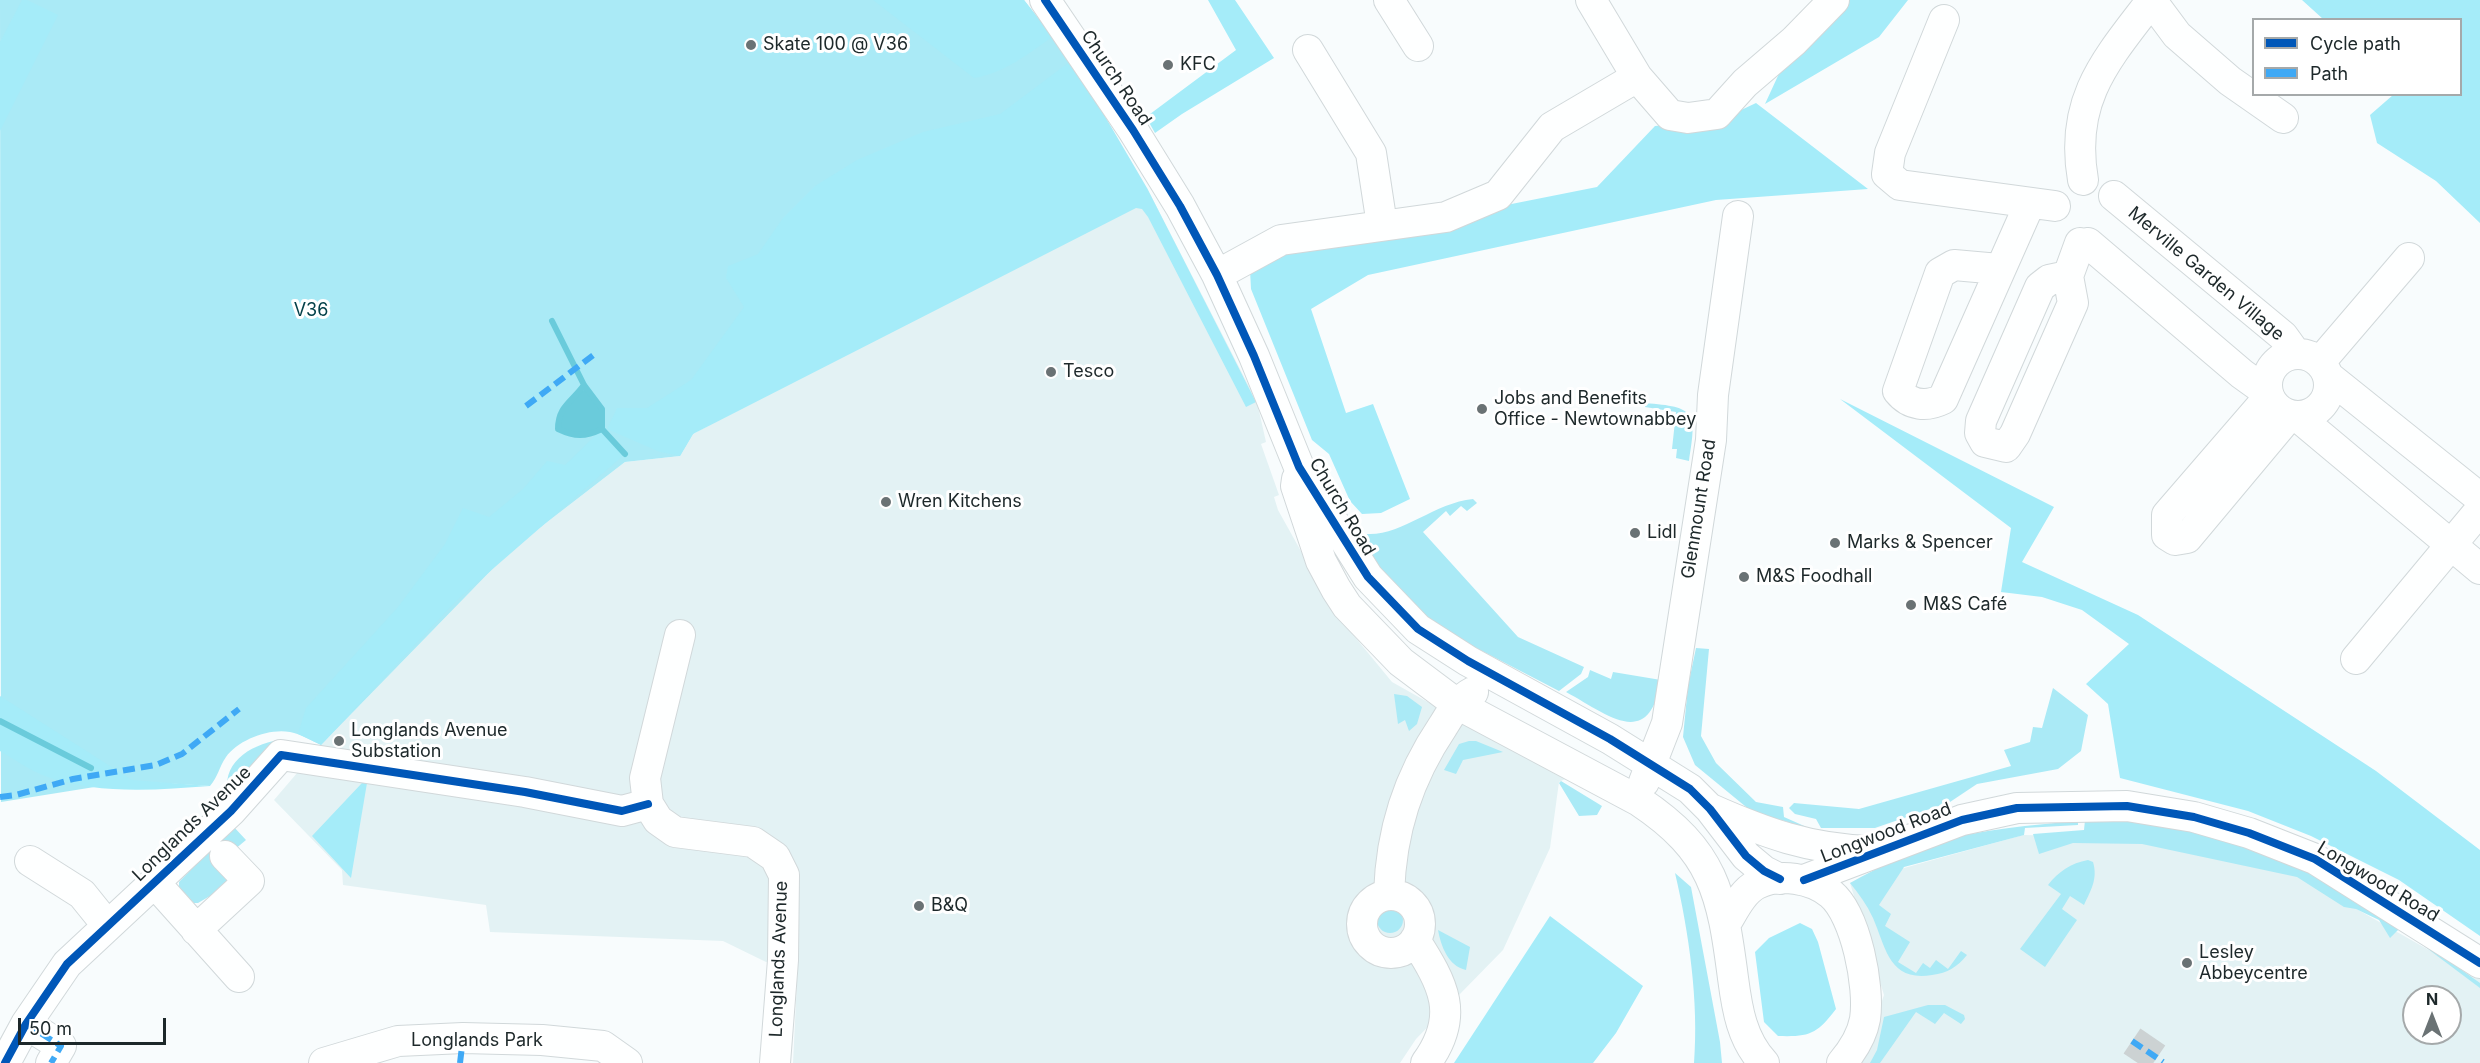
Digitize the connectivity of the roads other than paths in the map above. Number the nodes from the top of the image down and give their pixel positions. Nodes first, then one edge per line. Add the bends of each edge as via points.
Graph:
1 (1045, 0) edge
2 (1389, 0) edge
3 (1591, 0) edge
4 (1834, 0) edge
5 (2152, 0) edge
6 (1944, 20) dead end
7 (1418, 46) dead end
8 (1308, 50) dead end
9 (1637, 76) junction
10 (2283, 118) dead end
11 (2083, 180) junction
12 (2114, 196) junction
13 (2042, 205) junction
14 (1738, 216) dead end
15 (1382, 225) junction
16 (2084, 243) junction
17 (2409, 258) dead end
18 (1999, 269) junction
19 (1217, 275) junction
20 (2068, 276) junction
21 (2315, 364) junction
22 (2281, 405) junction
23 (1299, 467) junction
24 (2480, 498) edge
25 (2480, 510) edge
26 (2450, 544) junction
27 (2480, 569) edge
28 (1418, 630) junction
29 (680, 635) dead end
30 (2356, 658) dead end
31 (1513, 686) junction
32 (1463, 699) junction
33 (1651, 764) junction
34 (1639, 801) junction
35 (648, 804) junction
36 (1710, 809) junction
37 (1875, 851) junction
38 (225, 856) dead end
39 (30, 861) dead end
40 (1792, 879) junction
41 (154, 882) junction
42 (1389, 894) junction
43 (1726, 923) junction
44 (107, 925) junction
45 (196, 930) junction
46 (1415, 940) junction
47 (2480, 963) edge
48 (239, 977) dead end
49 (26, 1024) junction
50 (1743, 1028) junction
51 (462, 1051) edge
52 (5, 1063) edge
53 (51, 1063) edge
54 (324, 1063) edge
55 (627, 1063) edge
56 (775, 1063) edge
57 (1426, 1063) edge
58 (1742, 1063) edge
59 (1764, 1063) edge
60 (1842, 1063) edge

1 - 19 street, Church Road via 1133,130
2 - 7 street
3 - 9 street
4 - 9 street via 1716,114 1670,116
5 - 10 street via 2177,35 2230,81
5 - 11 street via 2098,75 2084,109 2078,138
6 - 13 street via 1890,153 1887,174 1900,185
8 - 15 street via 1371,153
9 - 15 street via 1552,127 1498,195 1446,217
11 - 12 street via 2101,183
11 - 13 street via 2064,188
12 - 16 street via 2118,213 2114,228 2103,239
12 - 21 street, Merville Garden Village
13 - 16 street via 2054,214 2065,236
13 - 18 street
14 - 33 street, Glenmount Road via 1713,395 1711,440 1675,674 1667,723
15 - 19 street via 1281,240
16 - 20 street
16 - 22 street
17 - 21 street
18 - 18 street via 1943,399 1920,405 1902,396 1898,391 1940,273 1954,265
19 - 23 street, Church Road via 1269,388
20 - 20 street via 2073,303 2015,434 2006,447 1985,442 1980,433 1981,421 2040,287 2049,280
21 - 22 street via 2282,358 2271,369
21 - 22 street via 2330,386 2325,402 2308,415
21 - 24 street, Merville Garden Village
22 - 26 street
23 - 28 street, Church Road via 1368,577
23 - 32 street, Church Road via 1296,486 1321,561 1347,606 1401,662
25 - 26 street
26 - 27 street
26 - 30 street
28 - 31 street, Church Road
28 - 32 street
29 - 35 street via 645,778
31 - 32 street via 1490,685
31 - 33 street, Church Road
32 - 34 street, Church Road
32 - 42 street via 1428,748 1401,807 1393,842
33 - 34 street, Glenmount Road
33 - 36 street, Church Road via 1690,789
34 - 43 street, Church Road via 1688,839 1708,870
35 - 41 street, Longlands Avenue via 622,810 281,755 231,811
35 - 56 street, Longlands Avenue via 658,820 675,832 753,842 775,857 784,875 783,960
36 - 37 street via 1787,840 1840,850
36 - 40 street, Church Road via 1746,856 1764,871
37 - 40 street, Longwood Road
37 - 47 street, Longwood Road via 1962,820 2017,808 2112,805 2194,817 2315,859
38 - 45 street via 249,881
39 - 44 street via 82,894
40 - 43 street, Longwood Road via 1757,884 1746,893
40 - 60 street, Church Road via 1831,894 1848,917 1860,961 1865,1019 1855,1048
41 - 44 street, Longlands Avenue
41 - 45 street
42 - 46 street via 1407,899 1419,913
42 - 46 street via 1366,907 1361,924 1367,941 1389,953 1399,952
43 - 50 street, Church Road
44 - 49 street, Longlands Avenue via 67,964
45 - 48 street
46 - 57 street via 1443,988 1445,1002 1444,1029
49 - 52 street, Longlands Avenue
49 - 53 street via 61,1046
50 - 58 street
50 - 59 street
51 - 54 street, Longlands Park via 398,1041
51 - 55 street, Longlands Park via 542,1040 603,1046

